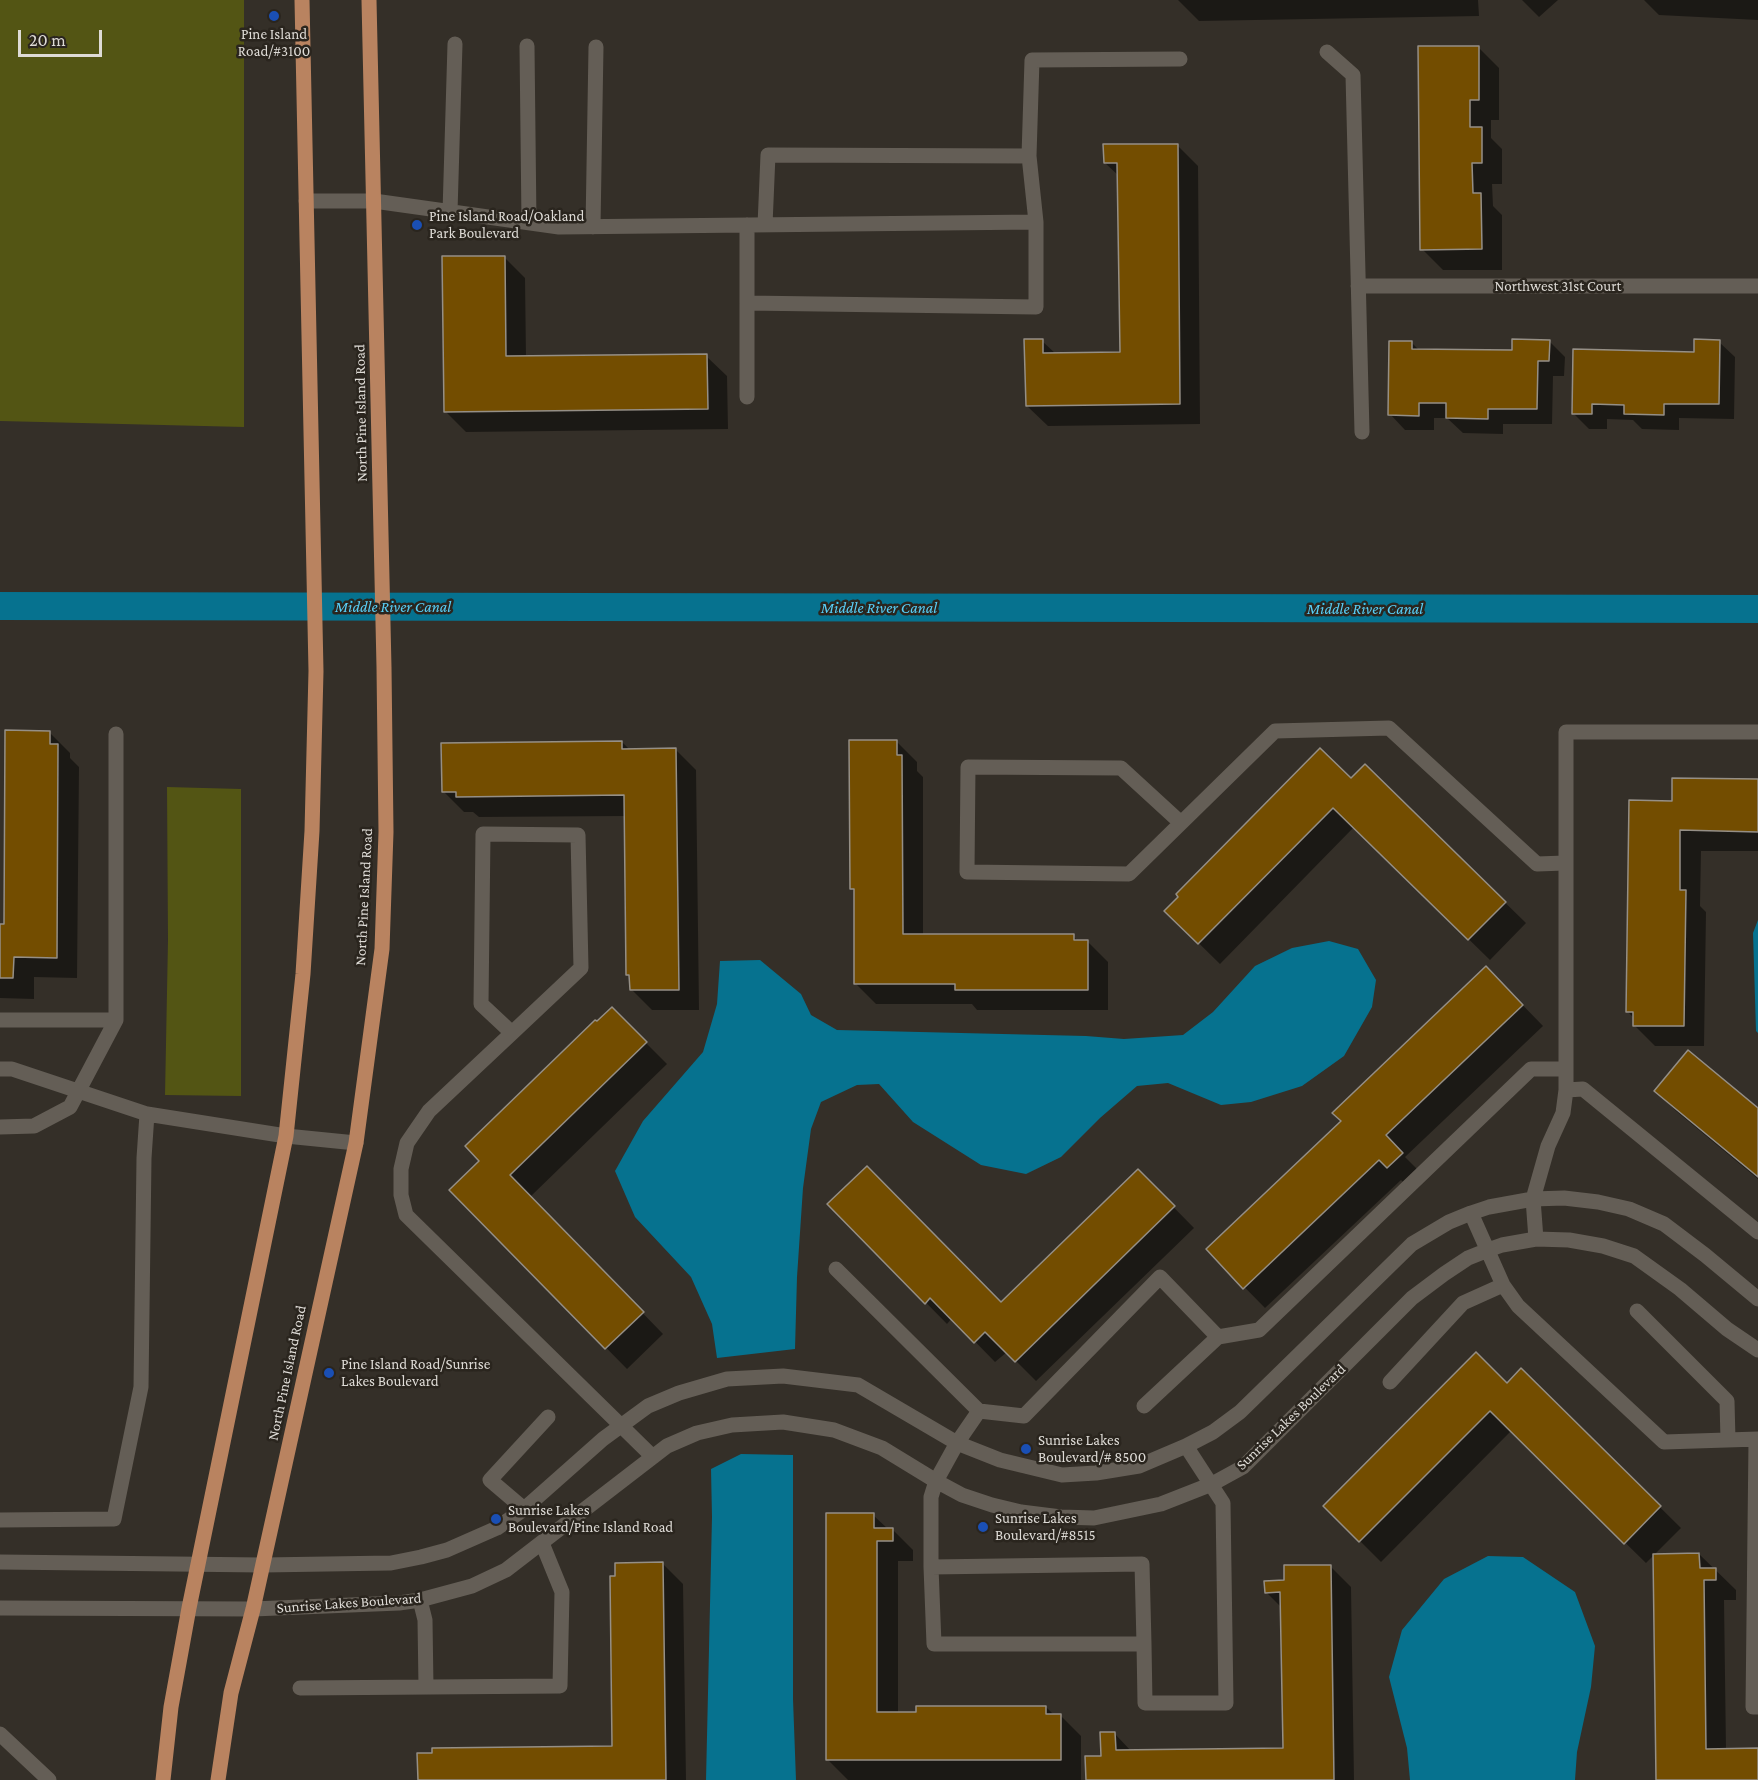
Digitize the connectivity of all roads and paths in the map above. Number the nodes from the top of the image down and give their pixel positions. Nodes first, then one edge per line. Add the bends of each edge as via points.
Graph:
1 (302, 0) edge
2 (369, 0) edge
3 (454, 44) dead end
4 (527, 46) dead end
5 (596, 47) dead end
6 (1327, 52) dead end
7 (1180, 59) dead end
8 (1029, 156) junction
9 (306, 201) junction
10 (374, 201) junction
11 (450, 212) junction
12 (1036, 222) junction
13 (529, 223) junction
14 (747, 225) junction
15 (765, 225) junction
16 (593, 227) junction
17 (1358, 286) junction
18 (1758, 286) edge
19 (747, 303) junction
20 (747, 398) dead end
21 (1362, 432) dead end
22 (1758, 732) edge
23 (116, 734) dead end
24 (1181, 823) junction
25 (1565, 863) junction
26 (0, 1020) edge
27 (116, 1020) junction
28 (512, 1034) junction
29 (0, 1069) edge
30 (1565, 1069) junction
31 (1566, 1090) junction
32 (77, 1092) junction
33 (147, 1114) junction
34 (0, 1126) edge
35 (286, 1136) junction
36 (356, 1143) junction
37 (1533, 1199) junction
38 (1471, 1213) junction
39 (1758, 1232) edge
40 (1536, 1239) junction
41 (1488, 1250) junction
42 (836, 1269) dead end
43 (1503, 1285) junction
44 (1758, 1299) edge
45 (1637, 1311) dead end
46 (1218, 1337) junction
47 (1758, 1350) edge
48 (1390, 1382) dead end
49 (1144, 1406) dead end
50 (979, 1411) junction
51 (548, 1417) dead end
52 (622, 1425) junction
53 (1728, 1440) junction
54 (1757, 1440) edge
55 (957, 1443) junction
56 (1186, 1446) junction
57 (653, 1457) junction
58 (936, 1481) junction
59 (1212, 1484) junction
60 (1757, 1484) edge
61 (524, 1509) junction
62 (0, 1520) edge
63 (542, 1543) junction
64 (0, 1562) edge
65 (198, 1563) junction
66 (262, 1565) junction
67 (931, 1567) junction
68 (420, 1600) junction
69 (0, 1608) edge
70 (189, 1608) junction
71 (253, 1609) junction
72 (1144, 1644) junction
73 (426, 1687) junction
74 (300, 1688) dead end
75 (1758, 1707) edge
76 (0, 1734) edge
77 (49, 1780) edge
78 (163, 1780) edge
79 (218, 1780) edge

1 - 9 main road
2 - 10 main road, North Pine Island Road
3 - 11 street
4 - 13 street
5 - 16 street
6 - 17 street via 1353,75
7 - 8 street via 1032,60
8 - 12 street
8 - 15 street via 768,155
9 - 10 street
9 - 35 main road via 316,671 303,974
10 - 11 street
10 - 36 main road, North Pine Island Road via 386,832 382,949
11 - 13 street
12 - 15 street
12 - 19 street via 1036,307
13 - 16 street
14 - 15 street
14 - 16 street
14 - 19 street
17 - 18 street, Northwest 31st Court
17 - 21 street
19 - 20 street
22 - 25 street via 1566,732
23 - 27 street
24 - 24 street via 1130,874 967,872 968,767 1121,768
24 - 25 street via 1275,731 1389,728 1537,864
25 - 30 street
26 - 27 street
27 - 32 street
28 - 28 street via 581,968 578,835 483,834 481,1004
28 - 52 street via 429,1111 407,1143 401,1169 406,1215
29 - 32 street via 12,1069
30 - 31 street
30 - 46 street via 1531,1069 1259,1330
31 - 37 street via 1563,1113 1548,1146
31 - 39 street via 1583,1089
32 - 33 street
32 - 34 street via 70,1107 34,1126
33 - 35 street
33 - 62 street via 141,1387 114,1519
35 - 36 street
35 - 65 main road
36 - 66 main road, North Pine Island Road
37 - 38 street
37 - 40 street
37 - 44 street via 1598,1202 1629,1209 1664,1224
38 - 41 street
38 - 56 street via 1412,1244 1240,1412
40 - 41 street, Sunrise Lakes Boulevard
40 - 47 street, Sunrise Lakes Boulevard via 1569,1240 1634,1256
41 - 43 street
41 - 59 street, Sunrise Lakes Boulevard via 1468,1258 1412,1298 1243,1467
42 - 50 street
43 - 48 street via 1462,1303
43 - 53 street via 1518,1306 1664,1442
45 - 53 street via 1727,1401
46 - 49 street
46 - 50 street via 1160,1277 1024,1416
50 - 55 street
51 - 61 street via 490,1480
52 - 55 street via 648,1406 679,1393 727,1379 783,1376 858,1385
52 - 57 street
52 - 61 street
53 - 54 street
54 - 60 street
55 - 56 street via 1000,1460 1062,1475 1139,1466
55 - 58 street
56 - 59 street
57 - 58 street, Sunrise Lakes Boulevard via 667,1446 698,1433 732,1425 783,1422 834,1430 873,1444
57 - 63 street, Sunrise Lakes Boulevard
58 - 59 street, Sunrise Lakes Boulevard via 963,1495 1011,1509 1094,1518 1161,1504
58 - 67 street via 931,1497
59 - 72 street via 1223,1503 1226,1703 1145,1703
60 - 75 street via 1753,1707
61 - 66 street via 497,1528 421,1557 391,1563
63 - 68 street, Sunrise Lakes Boulevard via 506,1569 472,1586
63 - 73 street via 562,1592 560,1686
64 - 65 street
65 - 66 street
65 - 70 main road
66 - 71 main road, North Pine Island Road
67 - 72 street via 934,1644
67 - 72 street via 1142,1564
68 - 71 street, Sunrise Lakes Boulevard
68 - 73 street via 425,1620
69 - 70 street, Sunrise Lakes Boulevard
70 - 71 street, Sunrise Lakes Boulevard
70 - 78 main road via 171,1707
71 - 79 main road, North Pine Island Road via 231,1694
73 - 74 street
76 - 77 street

